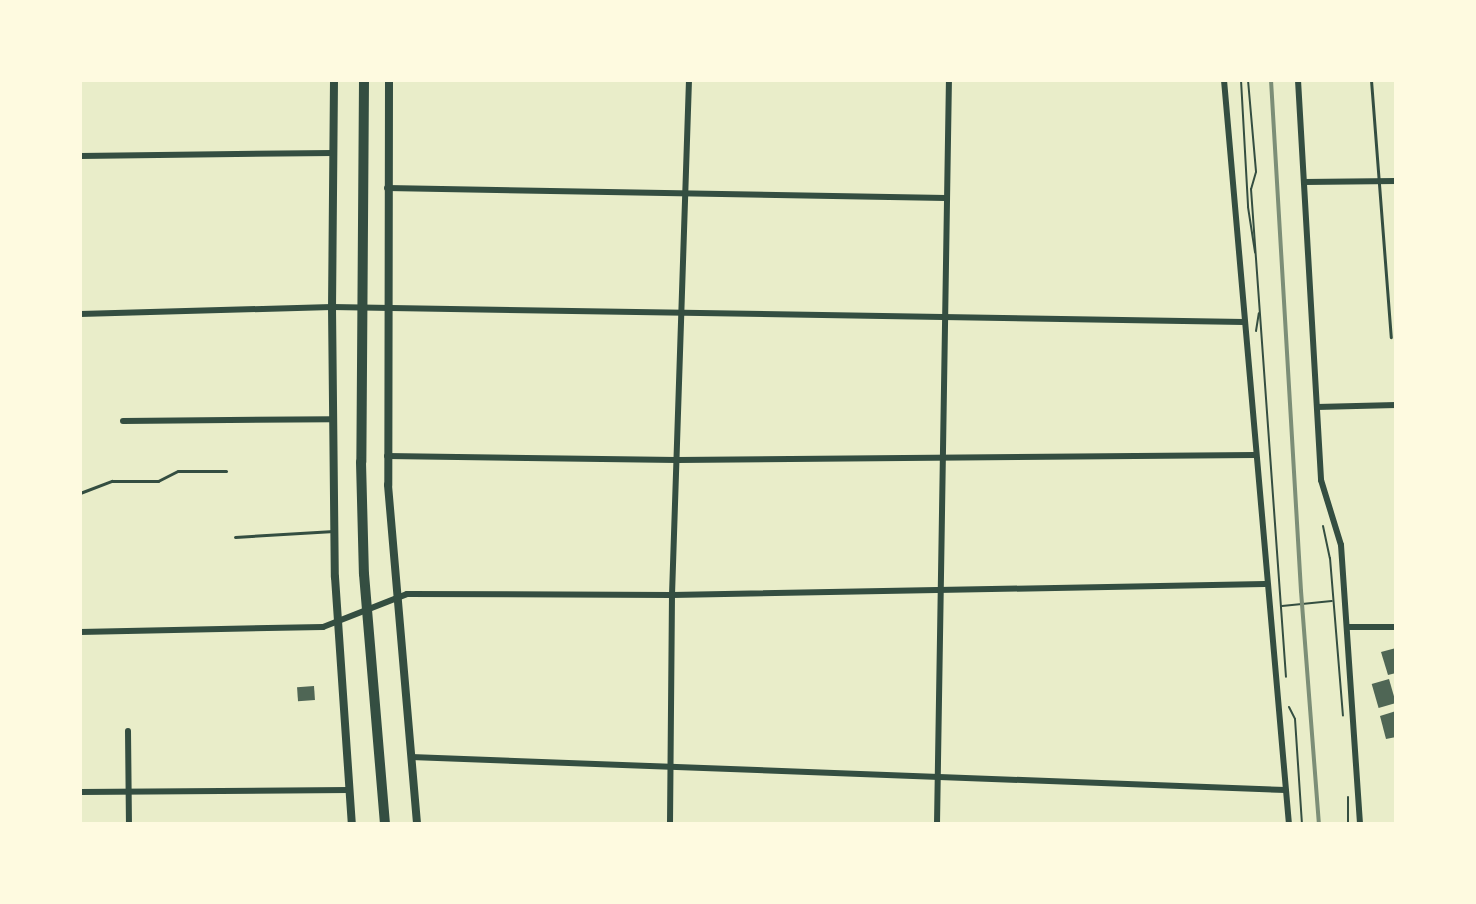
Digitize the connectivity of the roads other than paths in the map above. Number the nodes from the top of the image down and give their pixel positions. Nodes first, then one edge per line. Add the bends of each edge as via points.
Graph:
1 (334, 80) edge
2 (364, 80) edge
3 (389, 80) edge
4 (689, 80) edge
5 (949, 80) edge
6 (1224, 80) edge
7 (1298, 80) edge
8 (1371, 80) edge
9 (333, 153) junction
10 (80, 156) edge
11 (1378, 181) junction
12 (1396, 181) edge
13 (1304, 182) junction
14 (387, 188) junction
15 (684, 192) junction
16 (946, 198) junction
17 (332, 307) junction
18 (361, 308) junction
19 (388, 309) junction
20 (80, 314) edge
21 (681, 314) junction
22 (946, 317) junction
23 (1244, 322) junction
24 (1391, 337) dead end
25 (1396, 405) edge
26 (1317, 407) junction
27 (333, 419) junction
28 (123, 421) dead end
29 (1255, 455) junction
30 (387, 456) junction
31 (941, 458) junction
32 (677, 460) junction
33 (226, 471) dead end
34 (80, 493) edge
35 (334, 531) junction
36 (235, 537) dead end
37 (1265, 584) junction
38 (940, 590) junction
39 (672, 595) junction
40 (396, 597) junction
41 (367, 610) junction
42 (337, 624) junction
43 (1347, 627) junction
44 (1396, 627) edge
45 (80, 632) edge
46 (128, 731) dead end
47 (411, 757) junction
48 (671, 767) junction
49 (938, 777) junction
50 (349, 790) junction
51 (1285, 790) junction
52 (80, 792) edge
53 (129, 792) junction
54 (129, 824) edge
55 (352, 824) edge
56 (385, 824) edge
57 (417, 824) edge
58 (670, 824) edge
59 (937, 824) edge
60 (1289, 824) edge
61 (1360, 824) edge

1 - 9 street
2 - 18 main road
3 - 14 street
4 - 15 street
5 - 16 street
6 - 23 street
7 - 13 street
8 - 11 lane
9 - 10 street
9 - 17 street
11 - 12 street
11 - 13 street
11 - 24 lane
13 - 26 street
14 - 15 street
14 - 19 street
15 - 16 street
15 - 21 street
16 - 22 street
17 - 18 street
17 - 20 street
17 - 27 street
18 - 19 street
18 - 41 main road
19 - 21 street
19 - 30 street
21 - 22 street
21 - 32 street
22 - 23 street
22 - 31 street
23 - 29 street
25 - 26 street
26 - 43 street via 1321,480 1340,540
27 - 28 street
27 - 35 street
29 - 31 street
29 - 37 street
30 - 32 street
30 - 40 street
31 - 32 street
31 - 38 street
32 - 39 street
33 - 34 lane via 178,471 158,481 112,481
35 - 36 lane
35 - 42 street
37 - 38 street
37 - 51 street
38 - 39 street
38 - 49 street
39 - 40 street
39 - 48 street
40 - 41 street
40 - 47 street
41 - 42 street
41 - 56 main road
42 - 45 street
42 - 50 street
43 - 44 street
43 - 61 street
46 - 53 street
47 - 48 street
47 - 57 street
48 - 49 street
48 - 58 street
49 - 51 street
49 - 59 street
50 - 53 street
50 - 55 street
51 - 60 street
52 - 53 street
53 - 54 street

